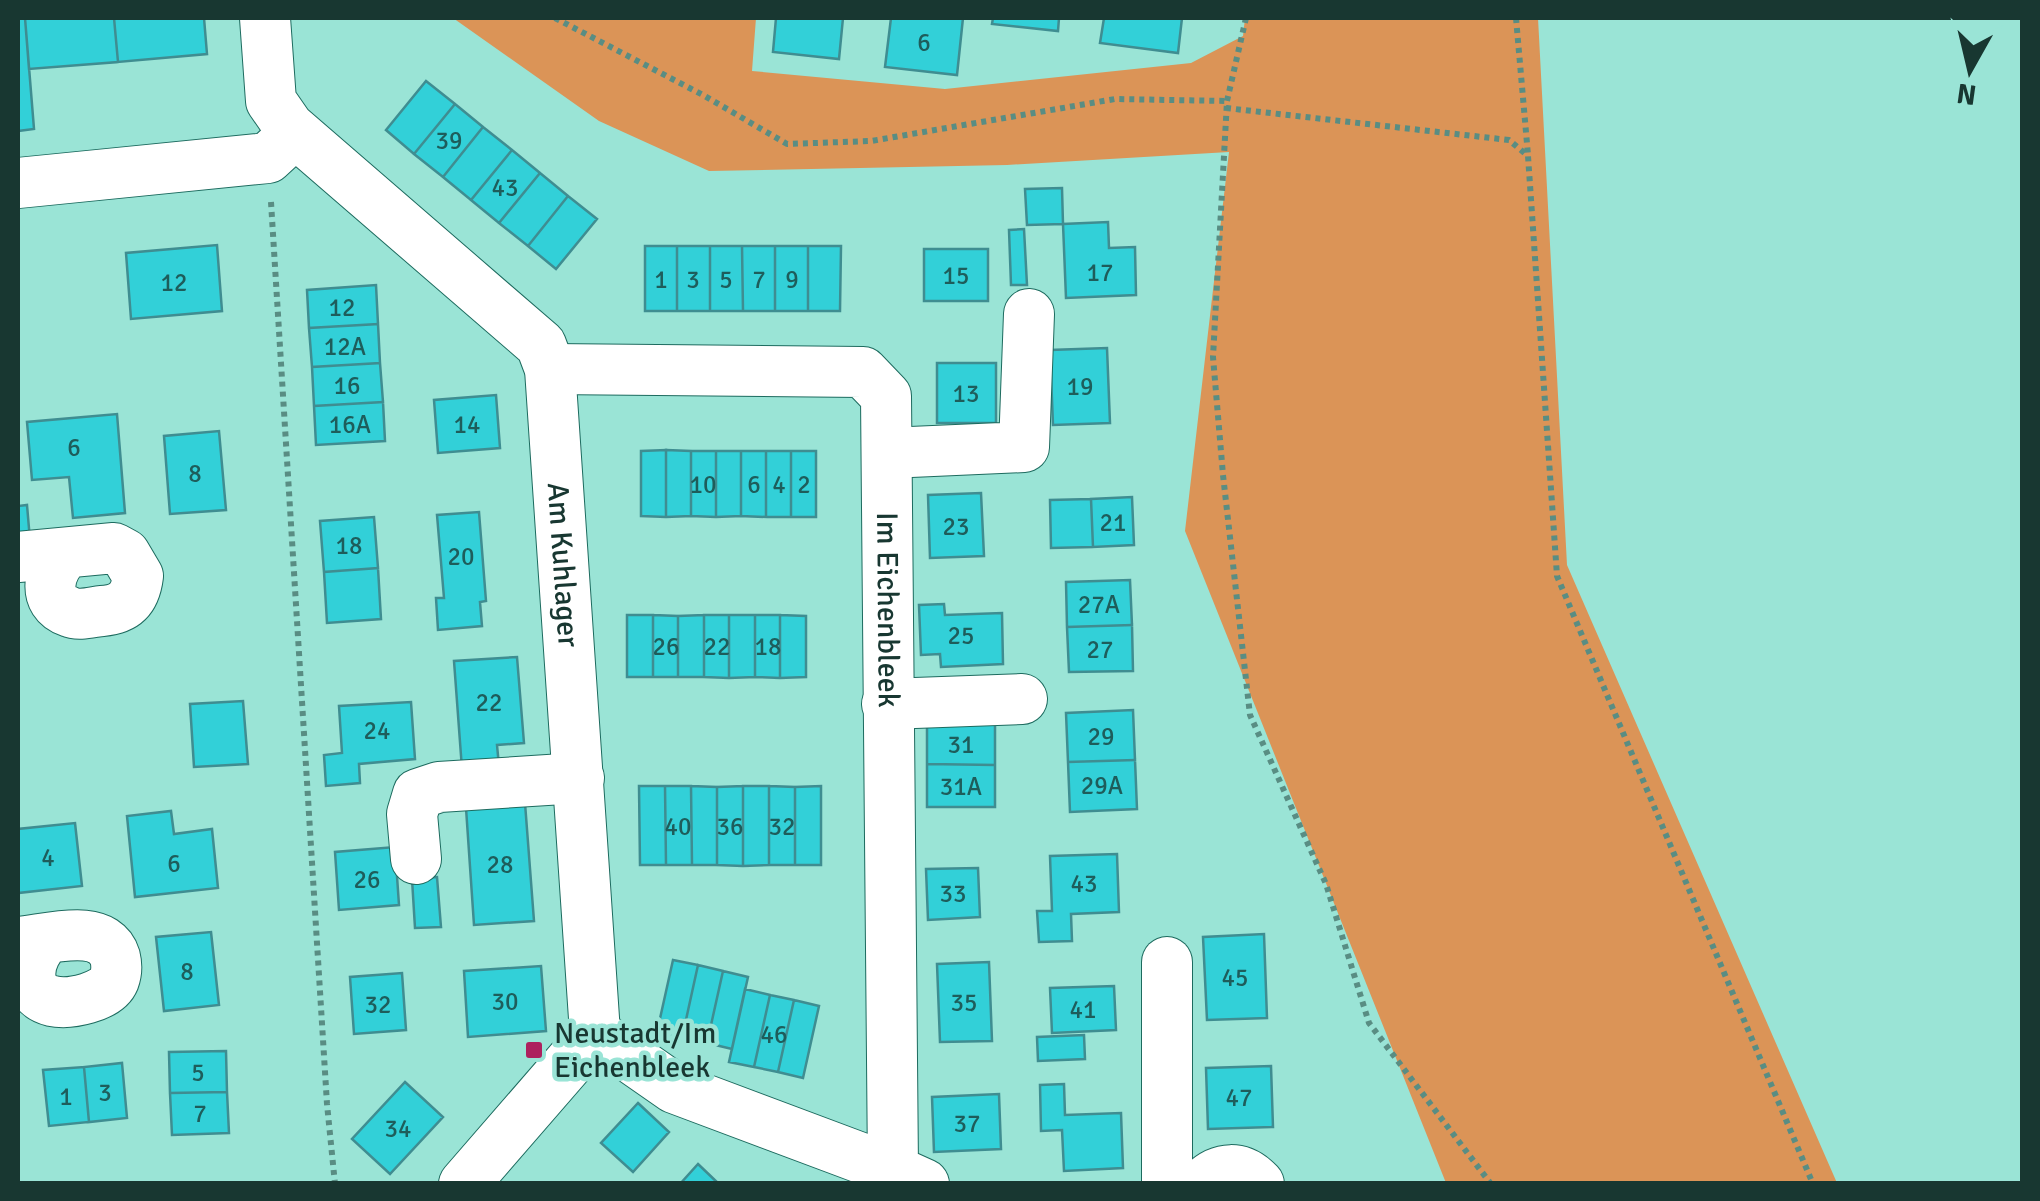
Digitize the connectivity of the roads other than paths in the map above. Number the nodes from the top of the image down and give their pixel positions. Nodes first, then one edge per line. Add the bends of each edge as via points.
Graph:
1 (265, 18) edge
2 (282, 146) junction
3 (18, 183) edge
4 (1029, 314) dead end
5 (550, 368) junction
6 (888, 453) junction
7 (67, 553) dead end
8 (18, 557) edge
9 (1022, 699) dead end
10 (887, 704) junction
11 (579, 778) junction
12 (416, 859) dead end
13 (1167, 962) dead end
14 (595, 1033) junction
15 (909, 1177) edge
16 (464, 1184) edge
17 (1167, 1184) edge
18 (1202, 1184) edge
19 (1259, 1184) edge

1 - 2 street via 271,102
2 - 3 street
2 - 5 street via 541,345
4 - 6 street via 1024,447
5 - 6 street, Im Eichenbleek via 862,372 886,396
5 - 11 street, Am Kuhlager
6 - 10 street, Im Eichenbleek
7 - 8 street
9 - 10 street
10 - 15 street, Im Eichenbleek
11 - 12 street via 418,794 412,814
11 - 14 street, Am Kuhlager
13 - 17 street
14 - 15 street, Im Eichenbleek via 674,1088
14 - 16 street
18 - 19 street via 1211,1174 1233,1169

